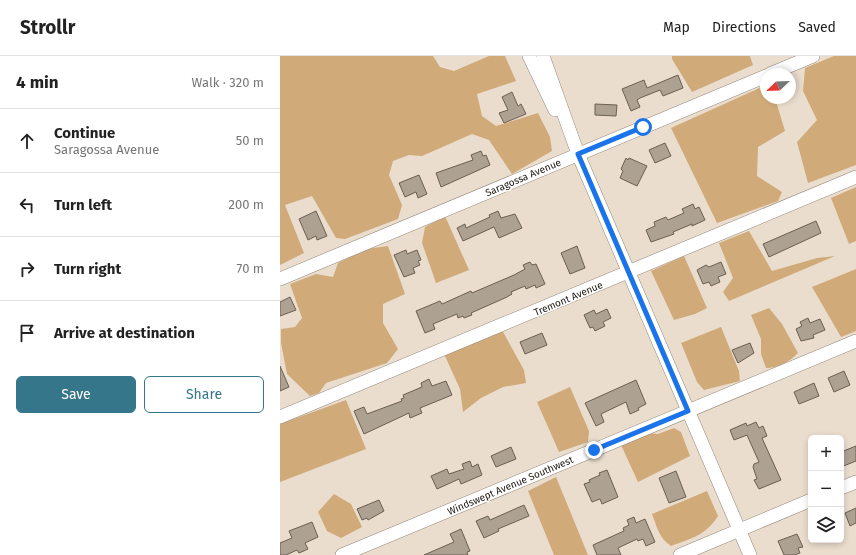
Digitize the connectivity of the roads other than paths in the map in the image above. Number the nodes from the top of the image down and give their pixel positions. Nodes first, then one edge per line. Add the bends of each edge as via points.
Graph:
1 (529, 56) edge
2 (543, 56) edge
3 (813, 56) edge
4 (784, 68) edge
5 (760, 78) edge
6 (578, 154) junction
7 (856, 177) edge
8 (629, 272) junction
9 (280, 279) edge
10 (856, 341) edge
11 (688, 411) junction
12 (280, 417) edge
13 (856, 482) edge
14 (844, 487) edge
15 (808, 501) edge
16 (740, 530) junction
17 (342, 555) edge
18 (680, 555) edge
19 (750, 555) edge

1 - 6 street
2 - 6 street
3 - 4 street
5 - 6 street, Saragossa Avenue
6 - 8 street
6 - 9 street, Saragossa Avenue
7 - 8 street, Tremont Avenue
8 - 11 street
8 - 12 street, Tremont Avenue
10 - 11 street, Windswept Avenue Southwest
11 - 16 street
11 - 17 street, Windswept Avenue Southwest
13 - 14 street
15 - 16 street
16 - 18 street
16 - 19 street

